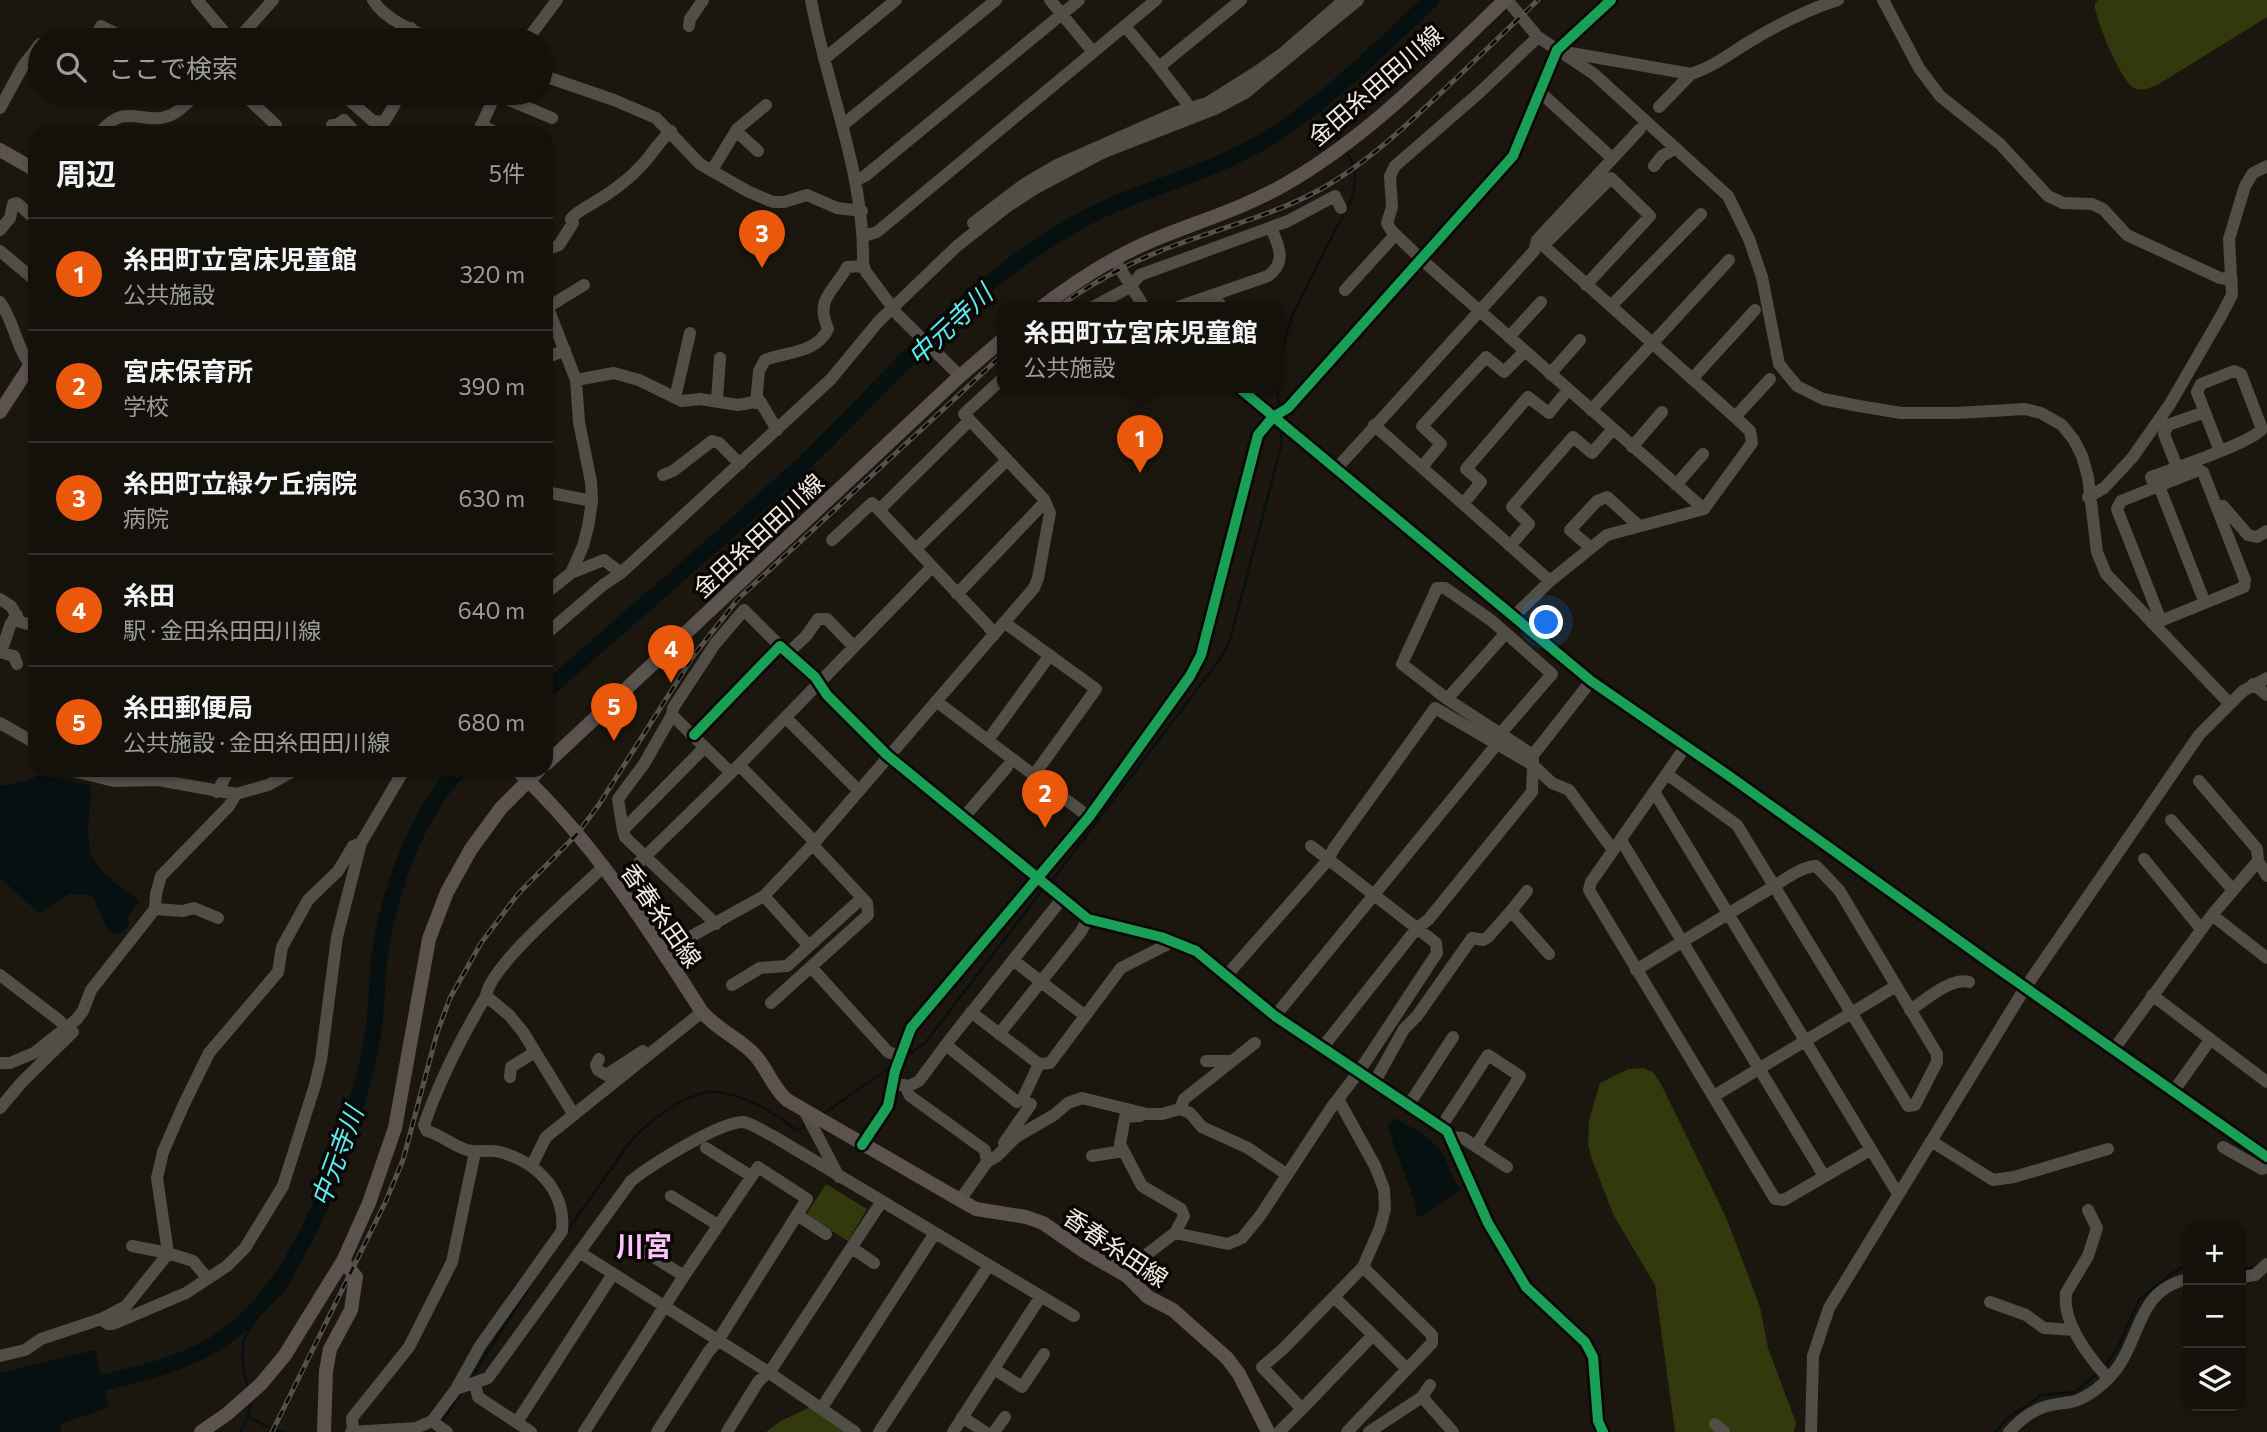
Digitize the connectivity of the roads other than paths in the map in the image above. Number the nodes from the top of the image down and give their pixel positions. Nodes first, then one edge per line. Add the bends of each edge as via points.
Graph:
1 (197, 0) edge
2 (273, 0) edge
3 (373, 0) edge
4 (557, 0) edge
5 (703, 0) edge
6 (811, 0) edge
7 (896, 0) edge
8 (996, 0) edge
9 (1050, 0) edge
10 (1079, 0) edge
11 (1156, 0) edge
12 (1241, 0) edge
13 (1358, 0) edge
14 (1611, 0) edge
15 (1838, 0) edge
16 (1883, 0) edge
17 (1339, 2) edge
18 (1509, 3) edge
19 (1062, 14) junction
20 (689, 26) dead end
21 (1125, 26) junction
22 (221, 28) edge
23 (248, 28) edge
24 (411, 28) edge
25 (536, 28) edge
26 (1533, 33) junction
27 (1559, 51) junction
28 (1093, 52) junction
29 (28, 59) edge
30 (824, 59) junction
31 (1159, 67) junction
32 (1691, 74) junction
33 (553, 79) edge
34 (1541, 92) junction
35 (766, 104) dead end
36 (185, 105) edge
37 (255, 105) edge
38 (355, 105) edge
39 (394, 105) edge
40 (491, 105) edge
41 (522, 105) edge
42 (1659, 107) dead end
43 (0, 108) edge
44 (1189, 108) junction
45 (552, 118) dead end
46 (844, 124) junction
47 (276, 125) dead end
48 (332, 125) dead end
49 (106, 126) edge
50 (350, 126) edge
51 (481, 126) edge
52 (1640, 129) dead end
53 (671, 131) junction
54 (736, 131) junction
55 (1676, 148) junction
56 (0, 150) edge
57 (758, 151) dead end
58 (1612, 158) junction
59 (28, 166) edge
60 (1654, 166) dead end
61 (2267, 166) edge
62 (712, 170) junction
63 (855, 181) junction
64 (1341, 208) dead end
65 (862, 211) junction
66 (28, 213) edge
67 (1701, 214) dead end
68 (1271, 228) junction
69 (0, 230) edge
70 (978, 230) junction
71 (1395, 235) junction
72 (864, 236) junction
73 (1540, 242) junction
74 (553, 248) edge
75 (0, 251) edge
76 (1114, 259) junction
77 (1422, 259) junction
78 (1728, 260) dead end
79 (864, 265) junction
80 (28, 274) edge
81 (2232, 280) junction
82 (584, 285) dead end
83 (1586, 285) junction
84 (1129, 287) junction
85 (1345, 290) dead end
86 (1213, 295) junction
87 (0, 302) edge
88 (553, 302) edge
89 (1049, 302) edge
90 (1102, 302) edge
91 (1140, 302) edge
92 (1193, 302) edge
93 (1218, 302) edge
94 (1541, 302) dead end
95 (1611, 306) junction
96 (1479, 310) junction
97 (1755, 310) dead end
98 (896, 311) junction
99 (553, 320) edge
100 (690, 333) dead end
101 (1509, 337) junction
102 (1580, 340) dead end
103 (997, 343) edge
104 (1653, 343) junction
105 (565, 350) junction
106 (1525, 351) junction
107 (553, 355) edge
108 (28, 358) edge
109 (720, 358) dead end
110 (28, 369) edge
111 (954, 371) junction
112 (1550, 374) junction
113 (1692, 379) junction
114 (1770, 379) dead end
115 (576, 380) junction
116 (997, 384) edge
117 (1568, 390) junction
118 (1245, 393) edge
119 (675, 398) junction
120 (717, 400) junction
121 (756, 402) junction
122 (2168, 407) junction
123 (1591, 410) junction
124 (0, 412) edge
125 (1662, 412) dead end
126 (2205, 412) junction
127 (1273, 417) junction
128 (1735, 417) junction
129 (970, 421) junction
130 (2181, 421) junction
131 (1374, 425) junction
132 (1613, 429) junction
133 (777, 430) junction
134 (1632, 447) junction
135 (2220, 450) junction
136 (1703, 454) dead end
137 (1006, 461) junction
138 (740, 464) junction
139 (1422, 467) junction
140 (2177, 467) junction
141 (1337, 468) junction
142 (663, 475) dead end
143 (1676, 485) junction
144 (2157, 487) junction
145 (553, 493) edge
146 (2088, 497) junction
147 (592, 501) junction
148 (1045, 502) junction
149 (1463, 504) junction
150 (2217, 508) junction
151 (1704, 509) junction
152 (879, 510) junction
153 (1637, 525) junction
154 (2267, 532) edge
155 (832, 540) dead end
156 (1510, 546) junction
157 (1591, 548) junction
158 (916, 549) junction
159 (932, 567) junction
160 (571, 573) junction
161 (621, 573) junction
162 (1550, 581) junction
163 (553, 587) edge
164 (957, 594) junction
165 (0, 600) edge
166 (2205, 603) junction
167 (1514, 616) junction
168 (28, 620) edge
169 (2157, 622) junction
170 (1004, 623) junction
171 (553, 628) edge
172 (1505, 634) junction
173 (994, 635) junction
174 (854, 647) junction
175 (784, 650) junction
176 (1050, 655) junction
177 (17, 664) dead end
178 (2267, 678) edge
179 (1591, 681) junction
180 (818, 684) junction
181 (2253, 684) junction
182 (2267, 695) edge
183 (1447, 699) junction
184 (936, 701) junction
185 (2229, 703) junction
186 (672, 715) junction
187 (786, 718) junction
188 (0, 723) edge
189 (694, 735) junction
190 (28, 739) edge
191 (1499, 739) junction
192 (988, 740) junction
193 (1686, 746) junction
194 (705, 747) junction
195 (887, 755) junction
196 (553, 757) edge
197 (1533, 760) junction
198 (1007, 767) dead end
199 (735, 769) junction
200 (1034, 775) junction
201 (1668, 775) junction
202 (105, 777) edge
203 (139, 777) edge
204 (163, 777) edge
205 (225, 777) edge
206 (282, 777) edge
207 (400, 777) edge
208 (523, 777) edge
209 (529, 777) edge
210 (2199, 781) dead end
211 (858, 790) junction
212 (217, 792) junction
213 (1655, 793) junction
214 (236, 794) junction
215 (964, 817) junction
216 (1089, 817) junction
217 (2171, 820) dead end
218 (623, 830) junction
219 (361, 843) junction
220 (813, 843) junction
221 (1617, 845) junction
222 (1311, 846) dead end
223 (647, 857) junction
224 (2144, 859) dead end
225 (1328, 860) junction
226 (2258, 861) junction
227 (603, 867) junction
228 (2267, 876) edge
229 (1038, 878) junction
230 (617, 884) junction
231 (1776, 886) junction
232 (2233, 890) junction
233 (1527, 891) dead end
234 (1373, 895) junction
235 (764, 896) junction
236 (862, 898) junction
237 (1061, 900) junction
238 (155, 909) junction
239 (1511, 911) junction
240 (1728, 914) junction
241 (2212, 915) junction
242 (218, 918) dead end
243 (1088, 919) junction
244 (716, 923) junction
245 (1418, 928) junction
246 (2202, 929) junction
247 (1172, 942) junction
248 (1682, 942) junction
249 (809, 946) junction
250 (663, 952) junction
251 (1549, 954) dead end
252 (2267, 958) edge
253 (1013, 960) junction
254 (811, 967) junction
255 (1636, 970) junction
256 (0, 975) edge
257 (1227, 975) junction
258 (1040, 982) junction
259 (1969, 982) dead end
260 (732, 985) dead end
261 (1896, 986) junction
262 (2025, 988) junction
263 (2152, 995) junction
264 (486, 996) junction
265 (771, 1003) dead end
266 (1910, 1010) junction
267 (702, 1012) junction
268 (971, 1012) junction
269 (1852, 1013) junction
270 (1084, 1015) junction
271 (1275, 1016) junction
272 (76, 1020) junction
273 (66, 1028) junction
274 (999, 1034) junction
275 (1453, 1037) dead end
276 (2210, 1040) junction
277 (1805, 1041) junction
278 (1255, 1043) dead end
279 (946, 1045) junction
280 (659, 1046) junction
281 (1322, 1048) junction
282 (2114, 1049) junction
283 (535, 1052) junction
284 (900, 1056) junction
285 (599, 1059) dead end
286 (1206, 1061) dead end
287 (1232, 1061) junction
288 (0, 1063) edge
289 (1039, 1065) junction
290 (1759, 1069) junction
291 (1358, 1073) junction
292 (510, 1077) dead end
293 (2267, 1082) edge
294 (1374, 1083) junction
295 (899, 1084) junction
296 (2173, 1092) junction
297 (1714, 1096) junction
298 (1338, 1099) junction
299 (1031, 1104) dead end
300 (1408, 1106) junction
301 (0, 1108) edge
302 (1180, 1109) junction
303 (804, 1110) junction
304 (1147, 1114) junction
305 (574, 1115) junction
306 (1441, 1127) junction
307 (1451, 1137) junction
308 (1931, 1141) junction
309 (862, 1145) junction
310 (1476, 1146) junction
311 (2223, 1147) dead end
312 (706, 1148) dead end
313 (2108, 1149) dead end
314 (1870, 1150) junction
315 (1123, 1151) junction
316 (475, 1152) junction
317 (1092, 1156) dead end
318 (2267, 1157) edge
319 (992, 1159) junction
320 (532, 1165) junction
321 (1507, 1167) dead end
322 (2267, 1167) edge
323 (1286, 1174) junction
324 (1824, 1176) junction
325 (751, 1177) junction
326 (839, 1177) junction
327 (1898, 1195) junction
328 (671, 1196) dead end
329 (960, 1200) junction
330 (882, 1201) junction
331 (2088, 1210) dead end
332 (797, 1215) junction
333 (718, 1225) junction
334 (935, 1233) junction
335 (1175, 1233) junction
336 (826, 1234) dead end
337 (132, 1246) dead end
338 (638, 1247) dead end
339 (852, 1248) junction
340 (579, 1252) junction
341 (168, 1253) junction
342 (343, 1261) junction
343 (874, 1263) dead end
344 (2267, 1264) edge
345 (989, 1265) junction
346 (1363, 1267) junction
347 (1117, 1269) junction
348 (613, 1274) junction
349 (684, 1276) junction
350 (2246, 1276) edge
351 (208, 1279) junction
352 (2183, 1280) edge
353 (1041, 1296) junction
354 (1334, 1297) junction
355 (1990, 1302) dead end
356 (664, 1306) junction
357 (1074, 1316) dead end
358 (102, 1319) junction
359 (2074, 1330) junction
360 (1373, 1335) junction
361 (717, 1342) junction
362 (1044, 1354) dead end
363 (0, 1356) edge
364 (994, 1369) junction
365 (1407, 1369) junction
366 (768, 1373) junction
367 (2108, 1377) junction
368 (475, 1383) junction
369 (1430, 1385) dead end
370 (456, 1389) junction
371 (1422, 1397) junction
372 (821, 1409) junction
373 (1302, 1409) junction
374 (962, 1417) junction
375 (1005, 1417) dead end
376 (517, 1422) junction
377 (431, 1426) edge
378 (847, 1430) edge
379 (731, 1431) edge
380 (201, 1432) edge
381 (324, 1432) edge
382 (352, 1432) edge
383 (447, 1432) edge
384 (531, 1432) edge
385 (584, 1432) edge
386 (657, 1432) edge
387 (879, 1432) edge
388 (953, 1432) edge
389 (985, 1432) edge
390 (994, 1432) edge
391 (1268, 1432) edge
392 (1279, 1432) edge
393 (1347, 1432) edge
394 (1369, 1432) edge
395 (1453, 1432) edge
396 (1603, 1432) edge
397 (1811, 1432) edge
398 (2009, 1432) edge

1 - 22 street
2 - 23 street
3 - 24 street via 377,8
4 - 25 street
5 - 20 street
6 - 30 street
7 - 30 street
8 - 46 street
9 - 19 street
10 - 19 street
11 - 21 street
12 - 31 street
13 - 70 street via 1245,93 1083,163 1017,200
14 - 27 street
15 - 32 street via 1810,9
16 - 81 street via 1919,68 1940,96 2000,144 2048,195 2063,202 2092,204 2127,235
17 - 44 street via 1258,71 1207,103
18 - 26 street
18 - 76 main road, 金田糸田田川線 via 1348,143 1309,170 1240,207
19 - 28 street
19 - 63 street
21 - 28 street
21 - 31 street
26 - 27 street
26 - 71 street via 1479,93 1395,166 1390,176 1392,207 1387,223
27 - 32 street
27 - 34 street
27 - 55 street via 1594,74
28 - 72 street via 877,232
29 - 43 street
30 - 46 street
31 - 44 street
32 - 42 street
33 - 53 street via 639,109
34 - 58 street
34 - 77 street via 1513,156
35 - 54 street
36 - 49 street via 162,118 121,116
37 - 47 street
38 - 39 street via 379,123
40 - 51 street
41 - 45 street
44 - 70 street via 1057,165 984,213 973,223
46 - 63 street
48 - 50 street via 344,120
52 - 58 street
53 - 62 street via 700,164
53 - 74 street via 638,171 606,196 579,209 562,241
54 - 57 street
54 - 62 street
55 - 60 street
55 - 146 street via 1717,184 1737,210 1762,277 1779,364 1797,386 1824,399 1901,413 2025,409 2041,413 2062,425 2074,440 2088,477
56 - 59 main road
58 - 73 street
61 - 81 street via 2253,173 2245,186 2229,239
62 - 65 street via 773,202 807,195 837,208
63 - 65 street
64 - 68 street via 1335,196
65 - 72 street
66 - 69 street via 13,204 10,218
67 - 95 street
68 - 84 street via 1140,275
68 - 86 street via 1280,250 1276,270
70 - 98 street
71 - 77 street
71 - 85 street
72 - 79 street
73 - 83 street
73 - 83 street via 1611,178 1650,216
73 - 96 street
75 - 80 street
76 - 84 street
76 - 89 main road, 金田糸田田川線
77 - 96 street
77 - 127 street via 1288,408
78 - 104 street
79 - 98 street
79 - 121 street via 847,267 827,297 822,315 828,329 822,337 806,349 765,360 759,371
81 - 122 street via 2232,295
82 - 88 street
83 - 95 street
84 - 90 street
84 - 91 street
86 - 92 street
86 - 93 street
87 - 108 street
94 - 101 street
95 - 104 street
96 - 101 street
96 - 131 street
97 - 113 street
98 - 111 street
98 - 133 street
99 - 105 street
100 - 119 street
101 - 106 street
102 - 112 street
103 - 111 main road, 金田糸田田川線
104 - 113 street
104 - 123 street
105 - 107 street
105 - 115 street
106 - 112 street
106 - 139 street via 1504,372 1486,357 1422,426 1441,444
109 - 120 street
110 - 124 main road
111 - 196 main road, 金田糸田田川線
112 - 117 street
113 - 128 street
114 - 128 street
115 - 119 street via 614,373
115 - 147 street
116 - 129 street via 964,414
117 - 123 street
117 - 149 street via 1549,413 1528,397 1465,469 1482,482
118 - 127 street
119 - 120 street
120 - 121 street via 738,405
121 - 133 street via 760,401
122 - 130 street
122 - 146 street via 2132,458 2104,488
123 - 132 street
125 - 134 street
126 - 130 street
126 - 135 street
126 - 135 street via 2197,391 2201,384 2234,372 2241,374 2262,429 2257,436
127 - 141 street
127 - 216 street via 1258,435 1201,655
128 - 151 street via 1750,431 1752,443
129 - 137 street
129 - 152 street
130 - 140 street via 2168,425 2164,435
131 - 139 street
131 - 141 street
132 - 134 street
132 - 156 street via 1592,453 1573,437 1512,507 1529,524
133 - 138 street
134 - 143 street
135 - 140 street
136 - 143 street
137 - 148 street
137 - 158 street
138 - 142 street via 712,441
138 - 161 street
139 - 149 street
140 - 144 street via 2151,477
141 - 167 street
143 - 151 street
144 - 150 street via 2199,470
144 - 166 street
144 - 169 street via 2121,501 2117,509
145 - 147 street
146 - 169 street via 2097,552 2106,574
147 - 160 street via 583,546
148 - 164 street
148 - 170 street via 1050,513 1038,578
149 - 156 street
150 - 154 street via 2223,506 2248,535
150 - 166 street via 2245,580 2244,587
151 - 153 street
152 - 155 street via 872,503
152 - 158 street
153 - 157 street via 1607,535
153 - 157 street via 1607,497 1597,501 1570,530
156 - 162 street
157 - 162 street
158 - 159 street
159 - 164 street
159 - 174 street
160 - 161 street via 604,560
160 - 163 street
161 - 171 street
162 - 167 street
164 - 173 street
165 - 168 street
166 - 169 street
167 - 179 street
168 - 177 street via 10,623 2,649 14,656
169 - 185 street
170 - 173 street
170 - 176 street
172 - 183 street
172 - 183 street via 1445,588 1437,588 1402,664
172 - 191 street via 1552,674
173 - 184 street
174 - 175 street via 827,619 818,619 806,636
174 - 180 street
175 - 180 street
175 - 186 street via 744,610 715,644
175 - 189 street
176 - 192 street
176 - 200 street via 1096,689
178 - 181 street
179 - 193 street
179 - 197 street
180 - 187 street
180 - 195 street
181 - 182 street
181 - 185 street
183 - 191 street
184 - 192 street
184 - 195 street
185 - 262 street via 2199,735
186 - 189 street
186 - 218 street via 618,799
187 - 199 street
187 - 211 street
188 - 190 street
189 - 194 street
191 - 197 street
191 - 225 street via 1435,708
191 - 234 street
192 - 200 street
193 - 201 street
193 - 262 street
194 - 199 street
194 - 218 street
195 - 211 street
195 - 215 street
197 - 221 street via 1552,782 1569,790
197 - 245 street via 1532,792
198 - 215 street
199 - 220 street
199 - 223 street
200 - 216 street
201 - 213 street
201 - 231 street via 1737,825
202 - 203 street
204 - 212 street
205 - 212 street
206 - 214 street
207 - 219 street
208 - 342 main road via 471,849 447,892 429,939 395,1128
209 - 227 main road, 香春糸田線
210 - 226 street via 2258,849
211 - 220 street
212 - 214 street
213 - 221 street
213 - 240 street
214 - 238 street via 161,876
215 - 229 street
216 - 229 street
217 - 232 street
218 - 223 street
219 - 341 street via 353,846 338,871 308,900 282,947 278,972 209,1053 184,1104 157,1178
219 - 351 street via 337,937 316,1085 283,1186 245,1248
220 - 235 street
220 - 236 street
221 - 248 street
221 - 255 street via 1589,891
222 - 225 street
223 - 230 street
223 - 244 street
224 - 246 street
225 - 234 street
225 - 257 street
226 - 228 street
226 - 232 street
227 - 230 main road, 香春糸田線
227 - 264 street via 512,955 487,987
229 - 237 street
229 - 284 street via 911,1028
230 - 250 main road, 香春糸田線
231 - 240 street
231 - 261 street via 1808,866 1816,866 1839,890
231 - 269 street
232 - 241 street
233 - 239 street
234 - 245 street
234 - 271 street
235 - 244 street
235 - 249 street
236 - 249 street
236 - 254 street via 868,915
237 - 243 street
237 - 253 street
238 - 242 street via 194,908
238 - 272 street via 91,990
239 - 251 street
239 - 294 street via 1489,937 1472,938 1404,1030
240 - 248 street
240 - 277 street
241 - 246 street
241 - 252 street
243 - 247 street
243 - 258 street
244 - 250 street
245 - 281 street
245 - 291 street via 1436,943 1437,953
246 - 263 street
247 - 257 street via 1196,951
247 - 270 street via 1121,968
248 - 255 street
248 - 290 street
249 - 260 street via 787,966 760,968
250 - 267 main road, 香春糸田線
253 - 258 street
253 - 268 street
254 - 265 street
254 - 284 street via 888,1052
255 - 297 street
256 - 273 street
257 - 271 street
258 - 270 street
258 - 274 street
259 - 266 street via 1953,984
261 - 266 street
261 - 269 street
262 - 282 street
262 - 308 street
263 - 276 street
263 - 282 street
264 - 283 street via 509,1015
264 - 316 street via 453,1052 425,1125 427,1131
266 - 269 street via 1937,1054 1937,1062 1915,1105 1908,1106
267 - 280 street
267 - 303 main road, 香春糸田線 via 746,1046 776,1091
268 - 274 street
268 - 279 street
269 - 277 street
270 - 289 street via 1050,1063
271 - 281 street
272 - 273 street
272 - 301 street via 78,1027
273 - 288 street via 34,1053
274 - 289 street
275 - 300 street
276 - 293 street
276 - 296 street
277 - 290 street
277 - 314 street
278 - 287 street
279 - 289 street via 1017,1102
279 - 295 street via 919,1081
280 - 285 street via 606,1075 597,1070
280 - 305 street
281 - 291 street
282 - 296 street
283 - 292 street via 511,1067
283 - 305 street
284 - 295 street
286 - 287 street
287 - 302 street via 1184,1099
290 - 297 street
290 - 324 street
291 - 294 street
291 - 298 street
294 - 300 street
295 - 309 street
295 - 319 street
296 - 318 street
297 - 324 street via 1775,1199 1784,1200
298 - 323 street
298 - 346 street via 1384,1189 1380,1228
299 - 319 street
300 - 306 street
302 - 304 street
302 - 323 street via 1202,1127 1248,1148
303 - 309 main road, 香春糸田線
303 - 326 street
304 - 315 street via 1125,1117 1119,1144
304 - 319 street via 1082,1098 1016,1137
305 - 320 street via 546,1136
306 - 307 street
306 - 310 street via 1488,1055 1520,1076
307 - 310 street
307 - 396 street via 1488,1223 1526,1287 1574,1329 1589,1349
308 - 313 street via 1993,1180
308 - 327 street
309 - 329 main road, 香春糸田線
310 - 321 street
311 - 322 street via 2262,1169
312 - 325 street
314 - 324 street
314 - 327 street
315 - 317 street
315 - 335 street via 1142,1186 1181,1209 1184,1216
316 - 320 street via 500,1152
316 - 382 street via 452,1262 409,1348 352,1418
319 - 329 street
320 - 370 street via 556,1191 562,1231 480,1346
323 - 335 street via 1242,1238 1228,1244
325 - 332 street via 758,1167 807,1199
325 - 333 street
326 - 330 street
326 - 340 street via 744,1122 723,1126 631,1181
327 - 397 street via 1829,1308 1813,1356
328 - 333 street
329 - 347 main road, 香春糸田線 via 976,1209 1043,1223
330 - 334 street
330 - 339 street
331 - 359 street via 2097,1228 2065,1300
332 - 336 street
332 - 361 street
333 - 349 street
334 - 345 street
334 - 372 street
335 - 347 street via 1143,1258
337 - 341 street
338 - 349 street
339 - 343 street
339 - 366 street
340 - 348 street
340 - 368 street via 488,1378
341 - 351 street via 192,1261
341 - 358 street via 126,1306
342 - 380 main road via 285,1355 261,1384
342 - 381 main road via 356,1277 351,1310 330,1349
344 - 350 street
345 - 353 street
345 - 387 street
346 - 354 street
346 - 365 street via 1432,1335 1432,1343
347 - 391 main road, 香春糸田線 via 1148,1297 1182,1317 1227,1358
348 - 356 street
348 - 376 street
349 - 356 street
351 - 358 street via 113,1324
352 - 367 street via 2163,1289 2143,1311 2117,1368
353 - 357 street
353 - 364 street
354 - 360 street
354 - 373 street via 1262,1367
355 - 359 street via 2026,1315 2044,1328
356 - 361 street
356 - 385 street
358 - 363 street
359 - 367 street via 2089,1357
360 - 365 street
360 - 373 street
361 - 366 street
361 - 386 street
362 - 364 street via 1022,1387
364 - 374 street
365 - 393 street
366 - 372 street
366 - 379 street via 758,1382
367 - 398 street via 2092,1394 2041,1407
368 - 370 street
368 - 376 street via 478,1397
369 - 371 street
370 - 377 street
371 - 394 street
371 - 395 street
372 - 378 street
373 - 392 street
374 - 388 street
374 - 389 street
375 - 390 street
376 - 384 street
377 - 382 street
377 - 383 street

